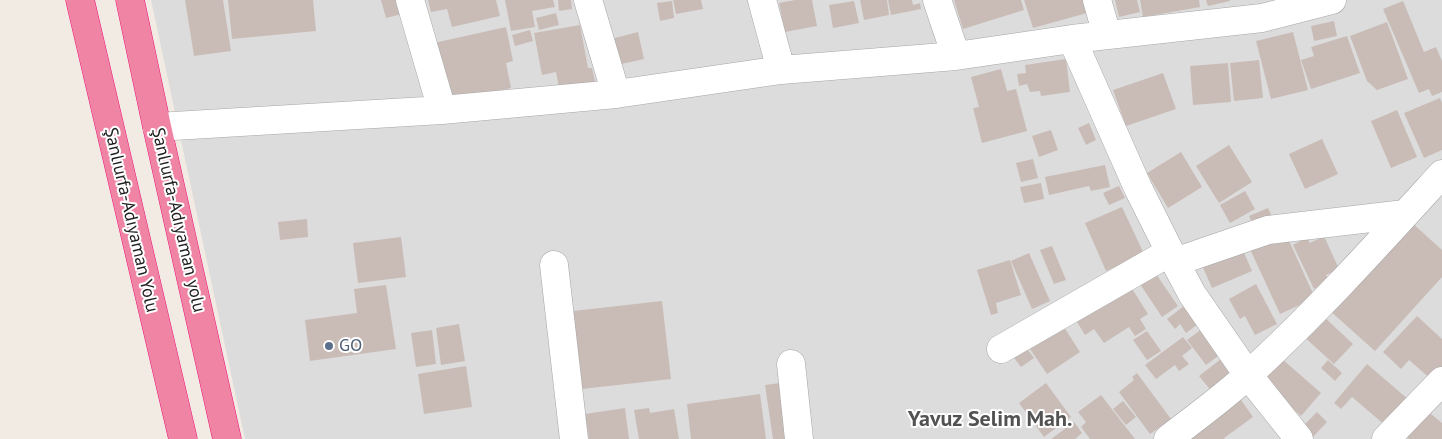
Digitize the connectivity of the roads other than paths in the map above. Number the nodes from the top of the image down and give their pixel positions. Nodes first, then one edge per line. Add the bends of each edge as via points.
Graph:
1 (80, 0) edge
2 (130, 0) edge
3 (410, 0) edge
4 (588, 0) edge
5 (762, 0) edge
6 (937, 0) edge
7 (1097, 0) edge
8 (1332, 0) edge
9 (1107, 35) junction
10 (1072, 39) junction
11 (956, 56) junction
12 (781, 70) junction
13 (616, 94) junction
14 (442, 110) junction
15 (157, 127) junction
16 (1442, 174) edge
17 (1405, 214) junction
18 (1173, 257) junction
19 (554, 265) dead end
20 (1001, 349) dead end
21 (791, 364) dead end
22 (1248, 375) junction
23 (1442, 381) edge
24 (183, 439) edge
25 (227, 439) edge
26 (574, 439) edge
27 (799, 439) edge
28 (1168, 439) edge
29 (1299, 439) edge
30 (1386, 439) edge

1 - 24 highway, Şanlıurfa-Adıyaman Yolu
2 - 15 highway, Şanlıurfa-Adıyaman yolu
3 - 14 street
4 - 13 street
5 - 12 street
6 - 11 street
7 - 9 street
8 - 9 street via 1262,18
9 - 10 street
10 - 11 street
10 - 18 street via 1138,188
11 - 12 street
12 - 13 street
13 - 14 street
14 - 15 street
15 - 25 highway, Şanlıurfa-Adıyaman yolu
16 - 17 street
17 - 18 street via 1268,230
17 - 22 street via 1329,296
18 - 20 street
18 - 22 street via 1192,294
19 - 26 street
21 - 27 street
22 - 28 street
22 - 29 street
23 - 30 street

